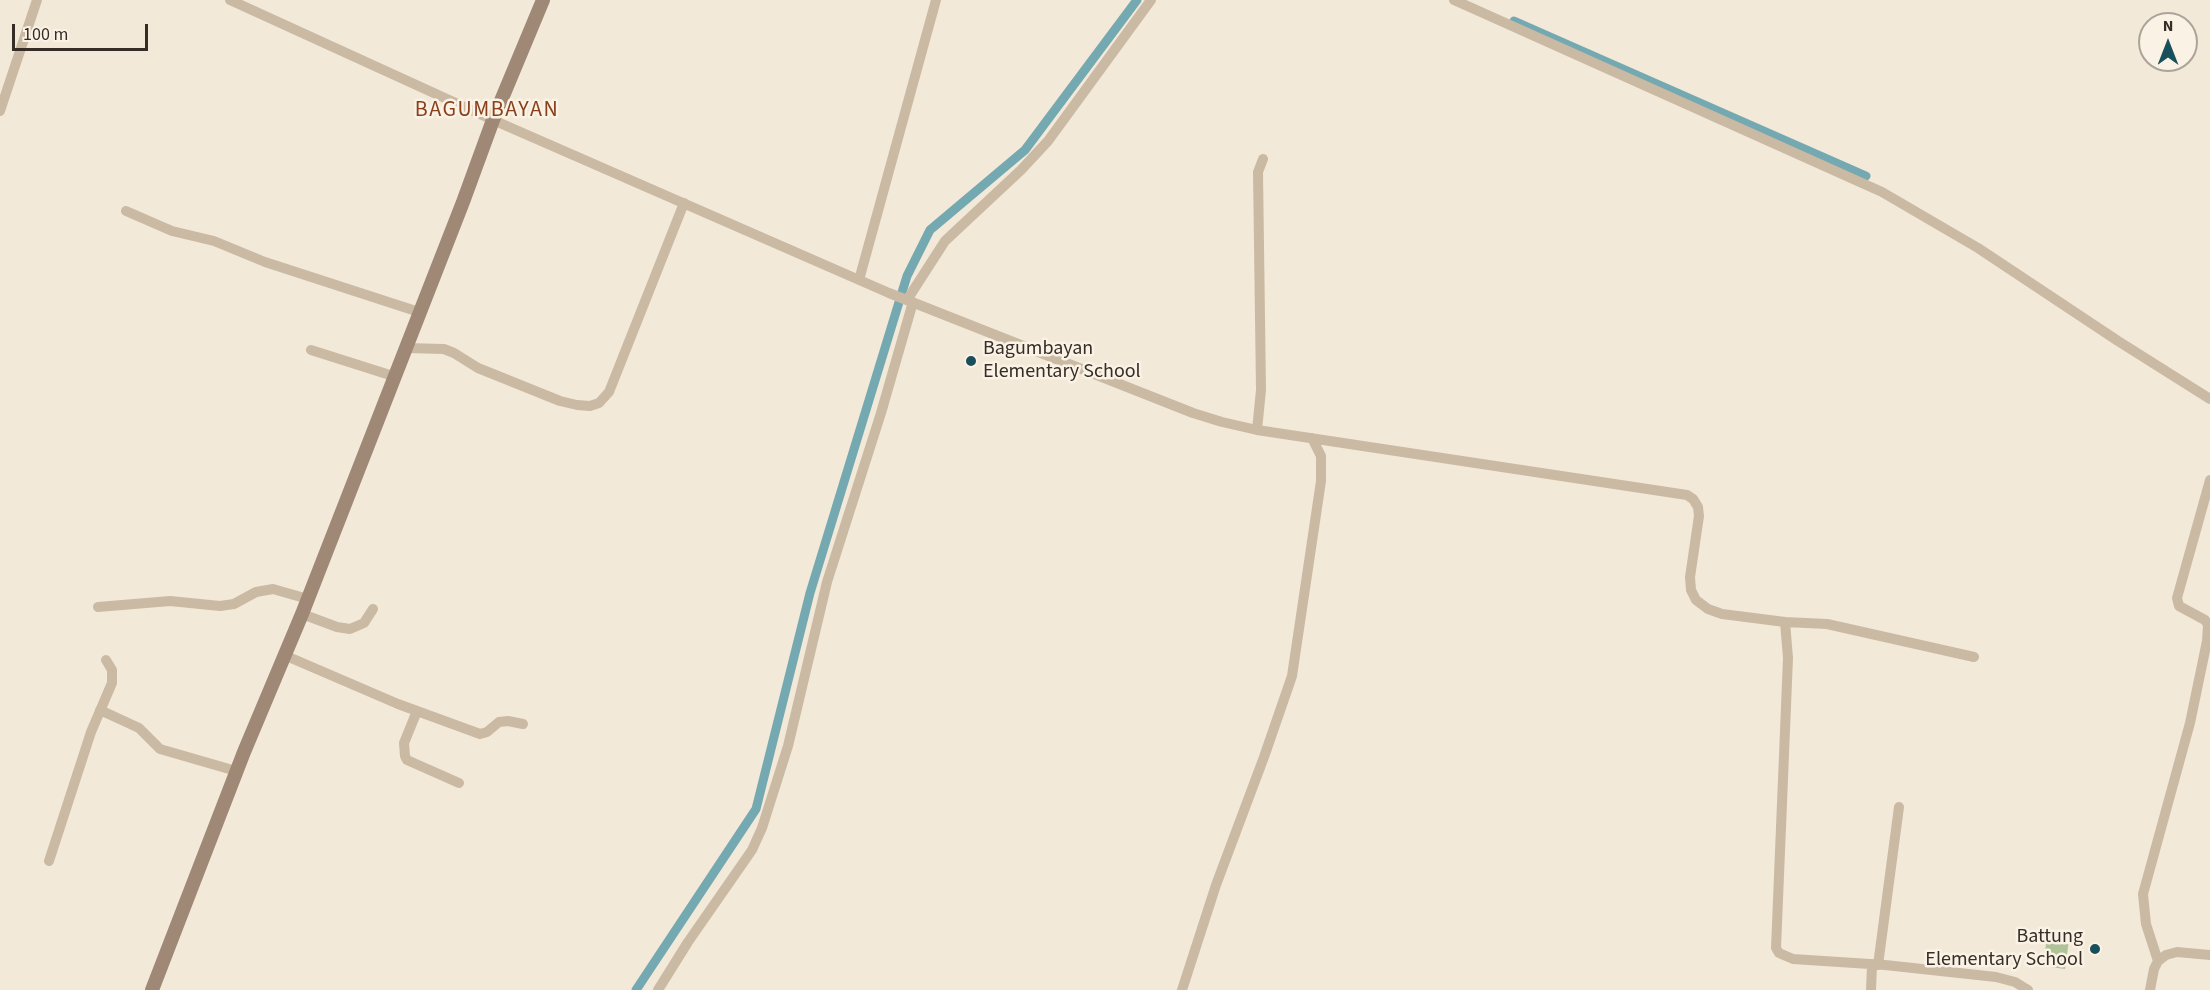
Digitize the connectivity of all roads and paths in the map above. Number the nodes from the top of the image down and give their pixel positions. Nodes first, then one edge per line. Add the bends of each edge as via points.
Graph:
1 (37, 0) edge
2 (230, 0) edge
3 (543, 0) edge
4 (936, 0) edge
5 (1151, 0) edge
6 (1454, 0) edge
7 (0, 111) edge
8 (492, 120) junction
9 (1263, 159) dead end
10 (684, 203) junction
11 (126, 212) dead end
12 (859, 279) junction
13 (908, 300) junction
14 (418, 312) junction
15 (405, 348) junction
16 (311, 350) dead end
17 (393, 376) junction
18 (2210, 399) edge
19 (1257, 430) junction
20 (1312, 438) junction
21 (1332, 441) junction
22 (1321, 456) junction
23 (2210, 480) edge
24 (308, 599) junction
25 (98, 607) dead end
26 (373, 609) dead end
27 (302, 614) junction
28 (1785, 622) junction
29 (284, 655) junction
30 (1974, 657) dead end
31 (106, 660) dead end
32 (100, 710) junction
33 (417, 711) junction
34 (523, 724) dead end
35 (236, 771) junction
36 (459, 783) dead end
37 (1899, 807) dead end
38 (49, 861) dead end
39 (2210, 955) edge
40 (2158, 961) junction
41 (1875, 965) junction
42 (152, 990) edge
43 (658, 990) edge
44 (1182, 990) edge
45 (1871, 990) edge
46 (2028, 990) edge
47 (2150, 990) edge

1 - 7 street
2 - 8 street
3 - 8 main road
4 - 12 street
5 - 13 street via 1048,141 945,241
6 - 18 street via 1882,192 1978,248
8 - 10 street
8 - 14 main road
9 - 19 street via 1258,172 1261,390
10 - 12 street
10 - 15 street via 609,392 599,403 560,401 478,368 444,349
11 - 14 street via 172,231 204,237 276,266
12 - 13 street
13 - 19 street via 1159,400
13 - 43 street via 881,413 827,582 788,746 762,828 752,850
14 - 15 main road
15 - 17 main road
16 - 17 street
17 - 24 main road
19 - 20 street
20 - 21 street
20 - 22 street
21 - 22 street
21 - 28 street via 1686,495 1698,507 1699,516 1690,577 1696,600 1722,614
22 - 44 street via 1321,481 1292,676
23 - 40 street via 2177,597 2179,606 2205,620 2207,641 2187,734 2143,894 2146,924
24 - 25 street via 273,589 220,606 170,601
24 - 27 main road
26 - 27 street via 364,623 350,629
27 - 29 main road
28 - 30 street via 1827,624
28 - 41 street via 1788,658 1775,944 1779,953 1793,959
29 - 33 street
29 - 35 main road
31 - 32 street via 113,675
32 - 35 street via 140,728 160,749
32 - 38 street
33 - 34 street via 480,734 500,722
33 - 36 street via 404,743 407,760
35 - 42 main road
37 - 41 street
39 - 40 street via 2177,952
40 - 47 street
41 - 45 street
41 - 46 street via 1996,977

